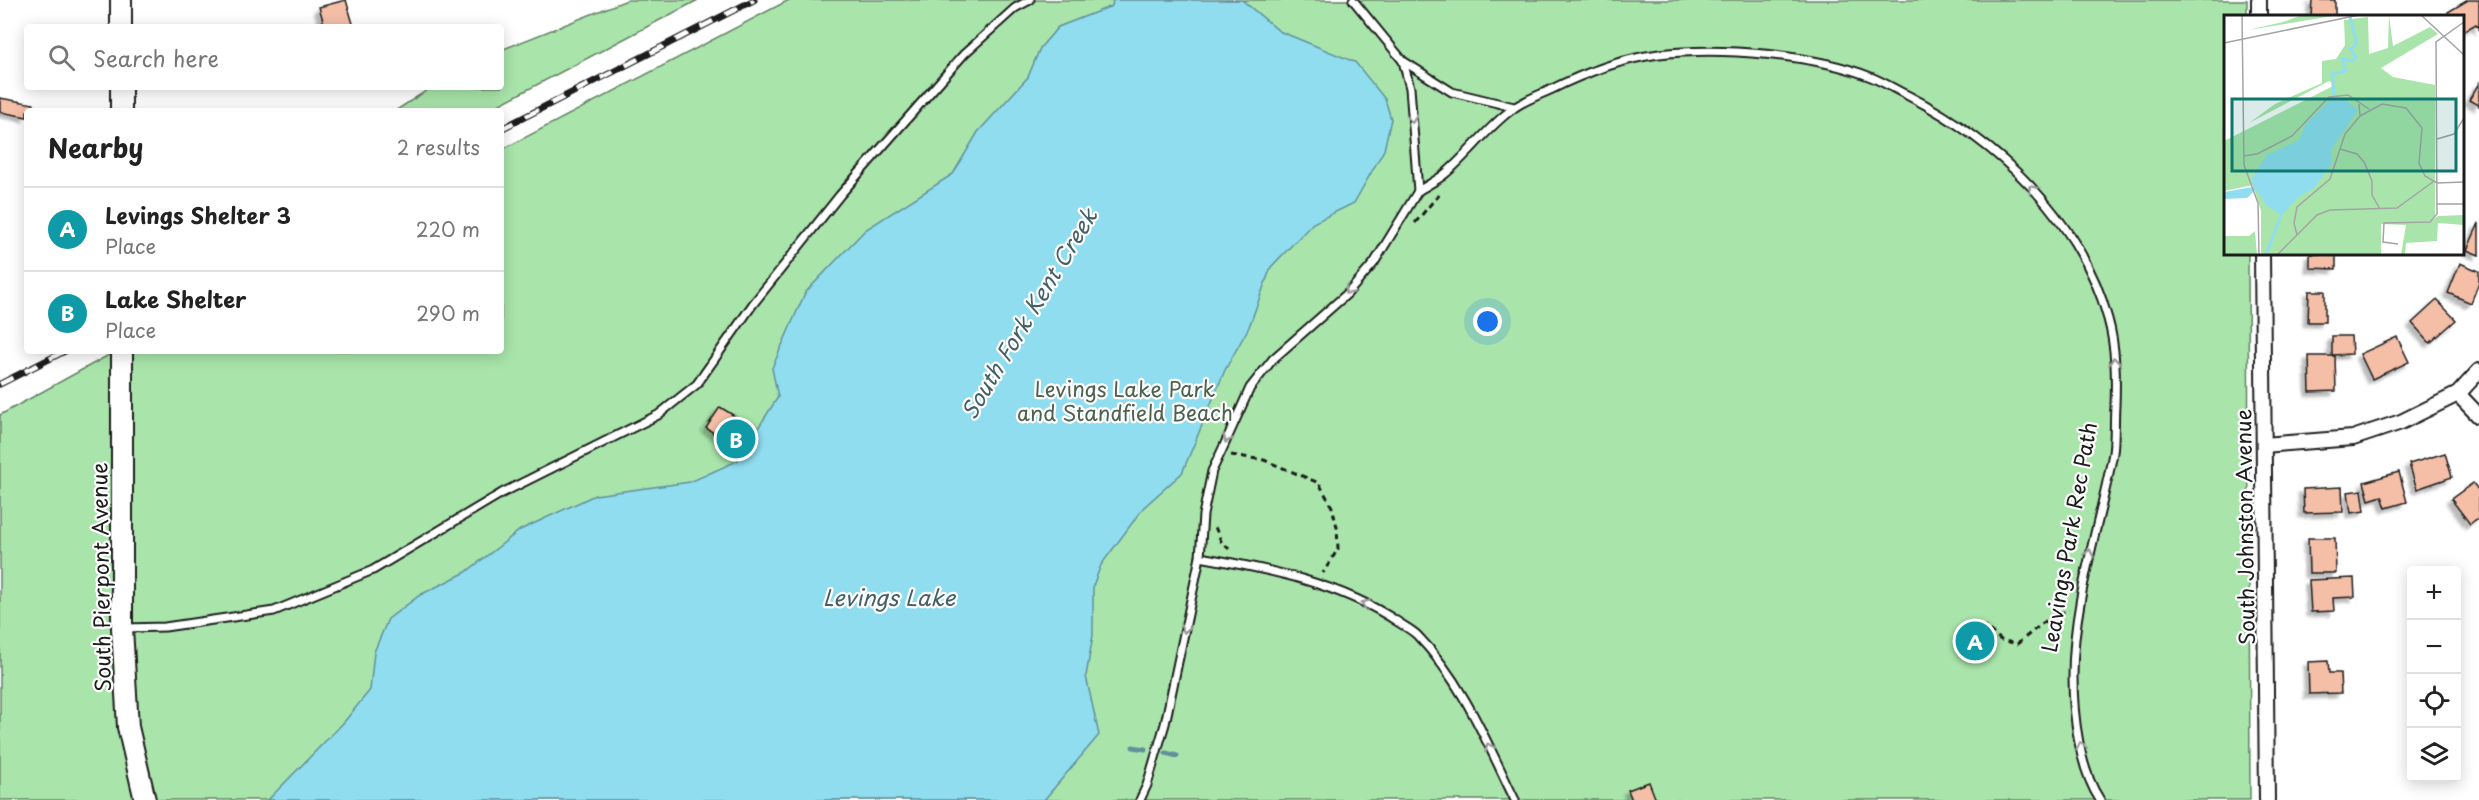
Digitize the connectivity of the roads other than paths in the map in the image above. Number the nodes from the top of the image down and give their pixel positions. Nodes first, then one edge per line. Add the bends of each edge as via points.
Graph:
1 (121, 0) edge
2 (1030, 0) edge
3 (1353, 0) edge
4 (121, 24) edge
5 (1403, 61) junction
6 (121, 90) edge
7 (1514, 107) junction
8 (121, 108) edge
9 (1418, 191) junction
10 (2262, 255) edge
11 (122, 354) edge
12 (2479, 370) edge
13 (2458, 394) junction
14 (2479, 416) edge
15 (2264, 445) junction
16 (1200, 557) junction
17 (122, 628) junction
18 (145, 800) edge
19 (1140, 800) edge
20 (1515, 800) edge
21 (2100, 800) edge
22 (2267, 800) edge

1 - 4 street
2 - 17 lane via 1015,8 963,54 840,195 753,304 698,384 658,415 502,493 373,570 274,611 165,627
3 - 5 lane
5 - 7 lane via 1452,92
5 -> 9 lane via 1410,88
6 - 8 street
7 - 9 lane via 1446,174
21 -> 7 lane via 2090,784 2073,710 2073,651 2088,557 2113,449 2116,370 2109,321 2092,273 2062,223 2024,179 1972,135 1870,77 1825,64 1719,52 1659,54 1612,64
9 -> 16 lane via 1374,263 1348,293 1272,359 1250,388 1212,471
10 - 15 street, South Johnston Avenue
11 - 17 street, South Pierpont Avenue
12 - 13 street
13 - 14 street
13 - 15 street via 2401,422 2353,438
15 - 22 street, South Johnston Avenue
16 -> 19 lane via 1165,724
20 -> 16 lane via 1464,695 1416,634 1379,609 1322,585 1249,565
17 - 18 street, South Pierpont Avenue via 128,727

